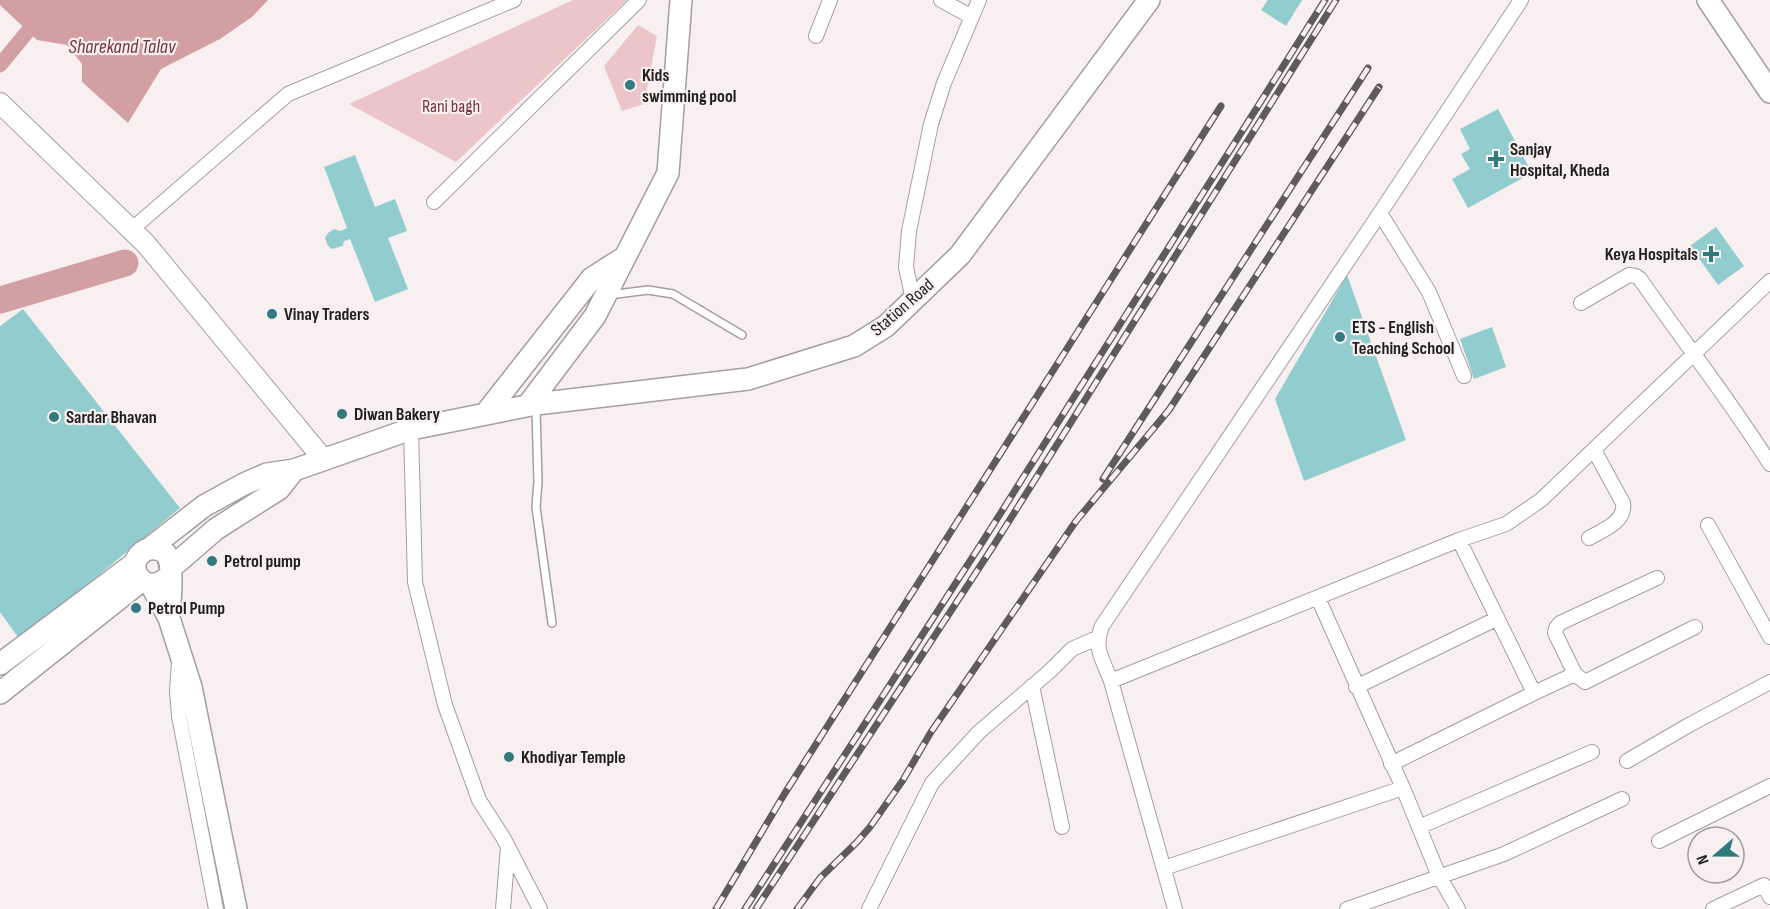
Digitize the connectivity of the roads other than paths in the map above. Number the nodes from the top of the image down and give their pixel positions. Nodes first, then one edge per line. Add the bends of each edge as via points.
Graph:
1 (514, 0) edge
2 (639, 0) edge
3 (681, 0) edge
4 (830, 0) edge
5 (941, 0) edge
6 (979, 0) edge
7 (1149, 0) edge
8 (1521, 0) edge
9 (1708, 0) edge
10 (972, 17) junction
11 (816, 36) dead end
12 (1770, 92) edge
13 (0, 103) edge
14 (435, 202) dead end
15 (1380, 213) junction
16 (131, 230) junction
17 (625, 256) junction
18 (1770, 281) edge
19 (605, 296) junction
20 (913, 300) junction
21 (1581, 303) dead end
22 (742, 335) dead end
23 (1694, 355) junction
24 (1464, 376) dead end
25 (532, 404) junction
26 (486, 413) junction
27 (411, 429) junction
28 (1594, 450) junction
29 (324, 460) junction
30 (1770, 464) edge
31 (294, 470) junction
32 (1708, 525) dead end
33 (1589, 538) dead end
34 (1459, 540) junction
35 (150, 548) junction
36 (154, 574) junction
37 (1657, 578) dead end
38 (1318, 598) junction
39 (1496, 619) junction
40 (552, 623) dead end
41 (1695, 627) dead end
42 (1770, 637) edge
43 (1097, 638) junction
44 (180, 651) junction
45 (0, 664) edge
46 (1575, 674) junction
47 (1111, 681) junction
48 (1770, 682) edge
49 (1032, 686) junction
50 (1356, 687) junction
51 (0, 693) edge
52 (1534, 693) junction
53 (1592, 752) dead end
54 (1627, 761) dead end
55 (1392, 764) junction
56 (1770, 786) edge
57 (1403, 788) junction
58 (1622, 799) dead end
59 (1419, 826) junction
60 (1062, 827) dead end
61 (1659, 841) dead end
62 (508, 848) junction
63 (1164, 868) junction
64 (1439, 876) junction
65 (1768, 888) edge
66 (216, 909) edge
67 (236, 909) edge
68 (503, 909) edge
69 (540, 909) edge
70 (869, 909) edge
71 (1175, 909) edge
72 (1347, 909) edge
73 (1458, 909) edge
74 (1713, 909) edge

1 - 16 street via 288,94
2 - 14 street
3 - 17 main road via 668,173
4 - 11 street
5 - 10 street
6 - 10 street
7 - 20 main road, Station Road via 960,255
8 - 15 street
9 - 12 main road
10 - 20 street via 944,83 928,135 909,231 906,267
13 - 16 main road
15 - 24 street via 1429,292
15 - 43 street
16 - 29 main road
17 - 19 main road
17 - 26 main road via 592,278
18 - 23 street
19 - 22 lane via 648,290 674,294
19 - 25 main road
20 - 25 main road, Station Road via 886,326 854,346 748,379
21 - 23 street via 1629,275 1636,276
23 - 28 street
23 - 30 street via 1741,417
25 - 26 main road, Station Road
25 - 40 lane via 536,507
26 - 27 main road, Station Road
27 - 29 main road, Station Road
27 - 62 street via 415,582 445,705 479,800
28 - 33 street via 1624,510 1618,520
28 - 34 street via 1520,515 1506,524
29 - 31 main road, Station Road
31 - 35 main road, Station Road via 267,474 244,484 204,506
31 - 36 main road via 279,489
32 - 42 street
34 - 38 street
34 - 39 street
35 - 36 main road, Station Road via 140,554
35 - 36 main road via 162,550 168,556
36 - 44 main road
36 - 45 main road
36 - 51 main road
37 - 46 street via 1560,623 1555,633
38 - 47 street
38 - 50 street
39 - 50 street
39 - 52 street
41 - 46 street via 1585,682
43 - 47 street
43 - 49 street via 1072,649
44 - 66 street via 179,716
44 - 67 main road
46 - 52 street
47 - 63 street
48 - 54 street
49 - 60 street
49 - 70 street via 979,732 932,783
50 - 55 street
52 - 55 street
53 - 59 street
55 - 57 street
56 - 61 street
57 - 59 street
57 - 63 street
58 - 64 street via 1510,852
59 - 64 street
62 - 68 street
62 - 69 street
63 - 71 street
64 - 72 street
64 - 73 street
65 - 74 street

